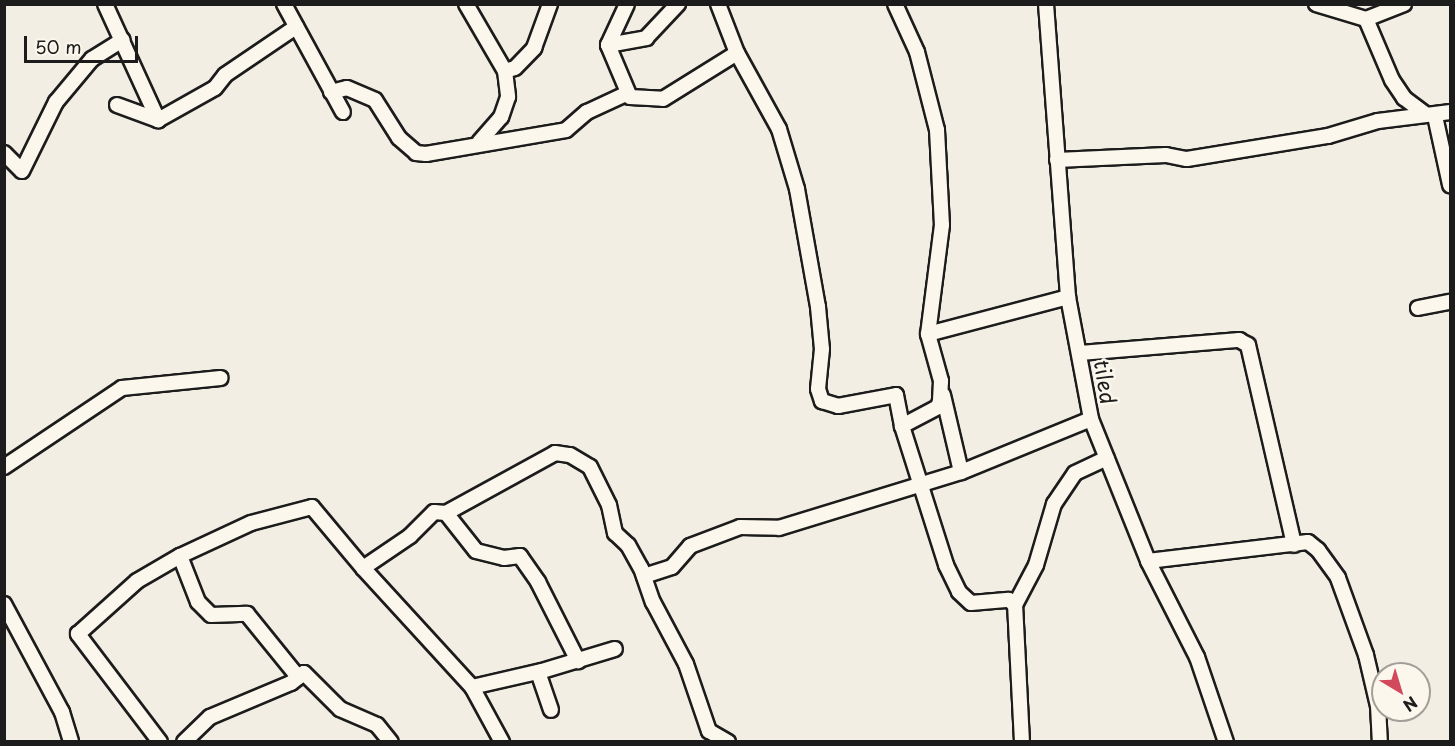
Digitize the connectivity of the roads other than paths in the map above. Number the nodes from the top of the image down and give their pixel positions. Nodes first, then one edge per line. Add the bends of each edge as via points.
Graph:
1 (105, 4) edge
2 (284, 4) edge
3 (466, 4) edge
4 (550, 4) edge
5 (627, 4) edge
6 (678, 4) edge
7 (718, 4) edge
8 (895, 4) edge
9 (1046, 4) edge
10 (1316, 4) edge
11 (1404, 4) edge
12 (1345, 7) edge
13 (1366, 19) junction
14 (296, 27) junction
15 (122, 40) junction
16 (608, 45) junction
17 (737, 53) junction
18 (505, 71) junction
19 (331, 92) junction
20 (626, 94) junction
21 (117, 105) dead end
22 (343, 112) dead end
23 (1450, 112) edge
24 (1430, 115) junction
25 (158, 120) junction
26 (478, 144) junction
27 (4, 153) edge
28 (1057, 160) junction
29 (1450, 185) edge
30 (1068, 297) junction
31 (1450, 302) edge
32 (1418, 308) dead end
33 (928, 334) junction
34 (1080, 353) junction
35 (220, 378) dead end
36 (941, 381) junction
37 (1090, 418) junction
38 (902, 426) junction
39 (1107, 458) junction
40 (4, 467) edge
41 (962, 472) junction
42 (922, 483) junction
43 (446, 513) junction
44 (1294, 545) junction
45 (180, 556) junction
46 (1148, 561) junction
47 (363, 568) junction
48 (644, 576) junction
49 (4, 604) edge
50 (1015, 605) junction
51 (615, 649) dead end
52 (578, 661) junction
53 (538, 672) junction
54 (304, 673) junction
55 (472, 687) junction
56 (551, 710) dead end
57 (71, 741) edge
58 (160, 741) edge
59 (184, 741) edge
60 (391, 741) edge
61 (502, 741) edge
62 (728, 741) edge
63 (1022, 741) edge
64 (1226, 741) edge
65 (1380, 741) edge

1 - 15 street
2 - 14 street
3 - 18 street
4 - 18 street via 534,48 515,68
5 - 16 street
6 - 16 street via 646,38
7 - 17 street
8 - 33 street via 917,52 938,130 942,225
9 - 28 street, tiled
10 - 12 street
11 - 13 street
12 - 13 street
13 - 24 street via 1392,80 1404,98
14 - 19 street
14 - 25 street via 225,75 215,88
15 - 25 street
15 - 27 street via 92,59 56,102 21,171
16 - 20 street
17 - 20 street via 663,99
17 - 38 street via 779,129 797,189 818,307 822,349 818,389 822,401 838,406 897,394
18 - 26 street via 505,109
19 - 22 street
19 - 26 street via 347,88 375,100 390,128 416,153 438,154
20 - 26 street via 587,112 566,130
21 - 25 street
23 - 24 street
24 - 28 street via 1378,121 1328,136 1187,159 1166,155
24 - 29 street
28 - 30 street, tiled
30 - 33 street
30 - 34 street, tiled
31 - 32 street
33 - 36 street
34 - 37 street, tiled
34 - 44 street via 1239,340 1248,345
35 - 40 street via 122,388
36 - 38 street via 938,407
36 - 41 street
37 - 39 street, tiled
37 - 41 street
38 - 42 street
39 - 46 street, tiled
39 - 50 street via 1075,473 1054,504 1036,566
41 - 42 street
42 - 48 street via 779,528 740,527 690,546 672,567
42 - 50 street via 946,565 959,592 971,603 1009,600
43 - 47 street via 434,512 410,536
43 - 48 street via 555,453 570,455 590,467 601,485 615,533 628,545
43 - 52 street via 476,551 504,558 520,556 538,582
44 - 46 street
44 - 65 street via 1308,542 1338,578 1366,656 1378,706
45 - 47 street via 251,523 312,507
45 - 54 street via 198,602 211,615 247,614 298,677
45 - 58 street via 136,581 78,634
46 - 64 street, tiled via 1197,657
47 - 55 street
48 - 62 street via 698,693 709,731
49 - 57 street via 62,712
50 - 63 street
51 - 52 street
52 - 53 street
53 - 55 street
53 - 56 street
54 - 59 street via 291,683 210,717
54 - 60 street via 340,709 377,725
55 - 61 street

